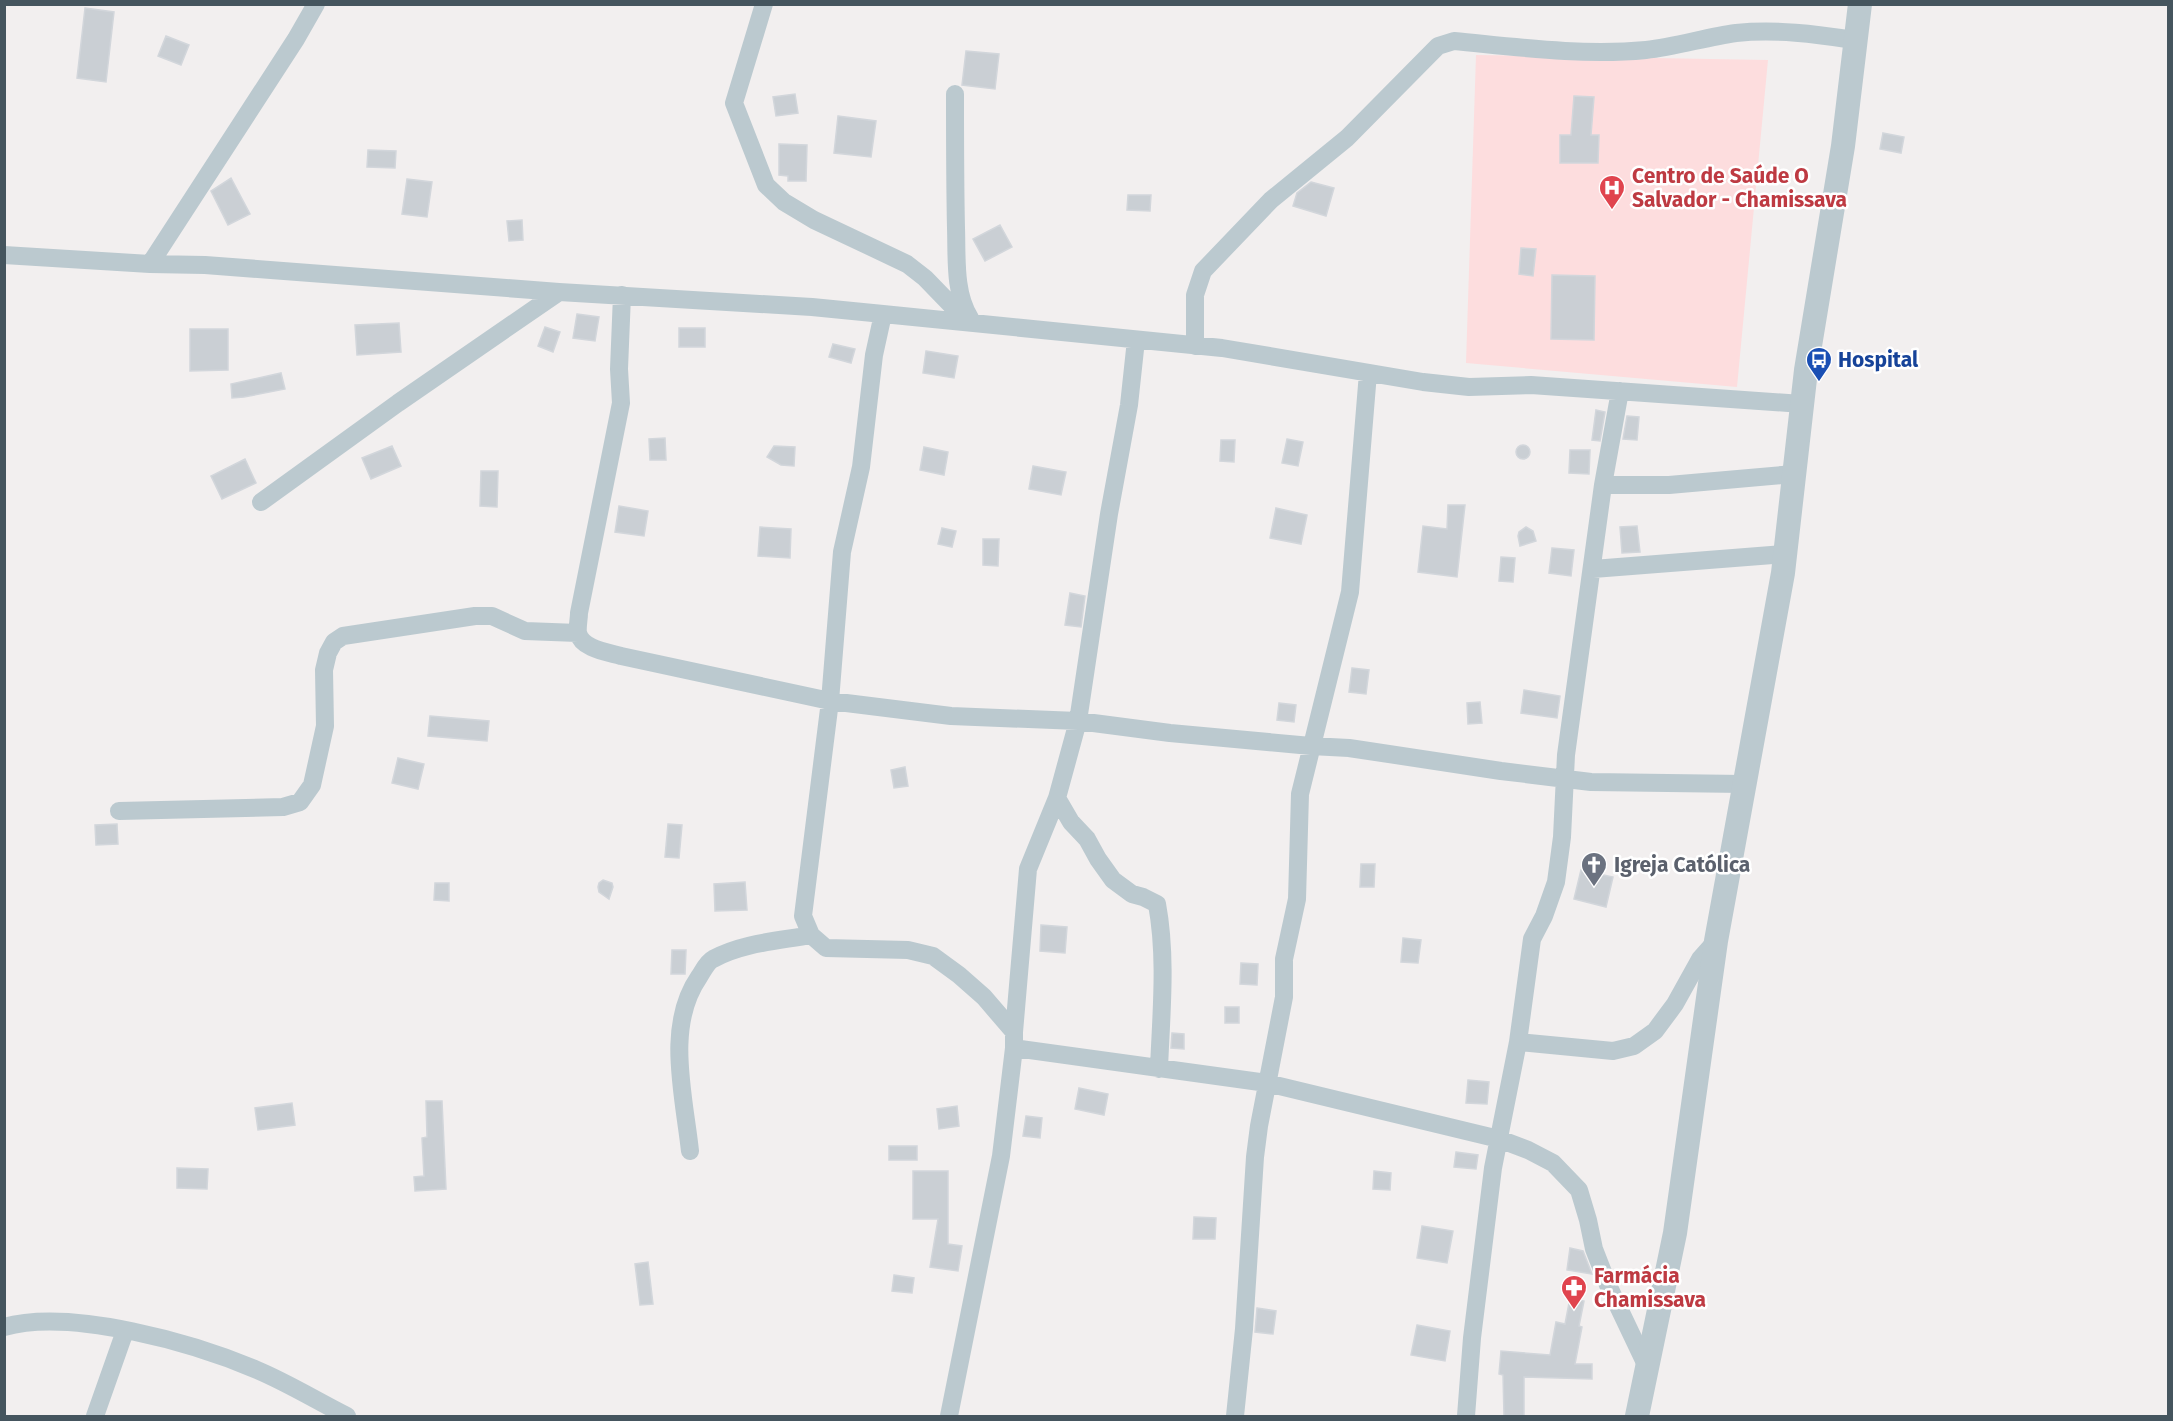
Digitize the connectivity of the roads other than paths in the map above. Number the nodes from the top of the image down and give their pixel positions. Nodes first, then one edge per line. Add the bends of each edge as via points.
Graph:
1 (316, 4) edge
2 (764, 4) edge
3 (1860, 4) edge
4 (1854, 40) junction
5 (955, 94) dead end
6 (4, 255) edge
7 (150, 264) junction
8 (559, 292) junction
9 (622, 295) junction
10 (883, 314) junction
11 (969, 317) junction
12 (1136, 340) junction
13 (1195, 346) junction
14 (1368, 373) junction
15 (1620, 391) junction
16 (1802, 404) junction
17 (1794, 474) junction
18 (1604, 485) junction
19 (261, 502) dead end
20 (1785, 554) junction
21 (1593, 568) junction
22 (578, 633) junction
23 (830, 701) junction
24 (1078, 721) junction
25 (1311, 746) junction
26 (1565, 779) junction
27 (1744, 784) junction
28 (1057, 798) junction
29 (119, 811) dead end
30 (811, 935) junction
31 (1716, 941) junction
32 (1014, 1040) junction
33 (1518, 1042) junction
34 (1159, 1069) junction
35 (1267, 1083) junction
36 (1499, 1138) junction
37 (690, 1151) dead end
38 (4, 1327) edge
39 (125, 1331) junction
40 (1647, 1367) junction
41 (95, 1416) edge
42 (346, 1416) edge
43 (949, 1416) edge
44 (1235, 1416) edge
45 (1466, 1416) edge
46 (1637, 1416) edge

1 - 7 street
2 - 11 street via 734,103 766,185 784,202 814,220 906,264
3 - 4 street
4 - 13 street via 1773,31 1735,33 1645,50 1560,51 1454,41 1438,46 1347,138 1271,200 1203,271 1195,295
4 - 16 street via 1843,146
5 - 11 street via 959,290
6 - 7 street
7 - 8 street
8 - 9 street
8 - 19 street
9 - 10 street
9 - 22 street via 621,404
10 - 11 street
10 - 23 street via 874,355 861,467 842,552
11 - 12 street
12 - 13 street
12 - 24 street
13 - 14 street
14 - 15 street via 1469,387 1531,385
14 - 25 street via 1350,592
15 - 16 street
15 - 18 street
16 - 17 street
17 - 18 street via 1669,485
17 - 20 street
18 - 21 street
20 - 21 street
20 - 27 street
21 - 26 street
22 - 23 street via 595,649
22 - 29 street via 525,631 492,616 475,616 343,636 327,653 325,726 312,785 300,802 283,807
23 - 24 street via 951,716
23 - 30 street via 803,916
24 - 25 street
24 - 28 street
25 - 26 street
25 - 35 street via 1300,794 1297,899 1284,959 1284,997
26 - 27 street
26 - 33 street via 1556,882 1532,939
27 - 31 street
28 - 32 street via 1028,869
28 - 34 street via 1113,880 1132,894 1157,904 1162,972
30 - 32 street via 826,948 908,950 933,956 984,997
30 - 37 street via 739,948 710,960 691,988 678,1038
31 - 33 street via 1700,959 1655,1031 1634,1046 1613,1051
31 - 40 street via 1675,1233
32 - 34 street
32 - 43 street via 1001,1155
33 - 36 street
34 - 35 street
35 - 36 street
35 - 44 street via 1255,1157
36 - 40 street via 1553,1163 1579,1190 1594,1249
36 - 45 street via 1472,1338
38 - 39 street via 46,1320
39 - 41 street
39 - 42 street via 162,1338 256,1370
40 - 46 street

